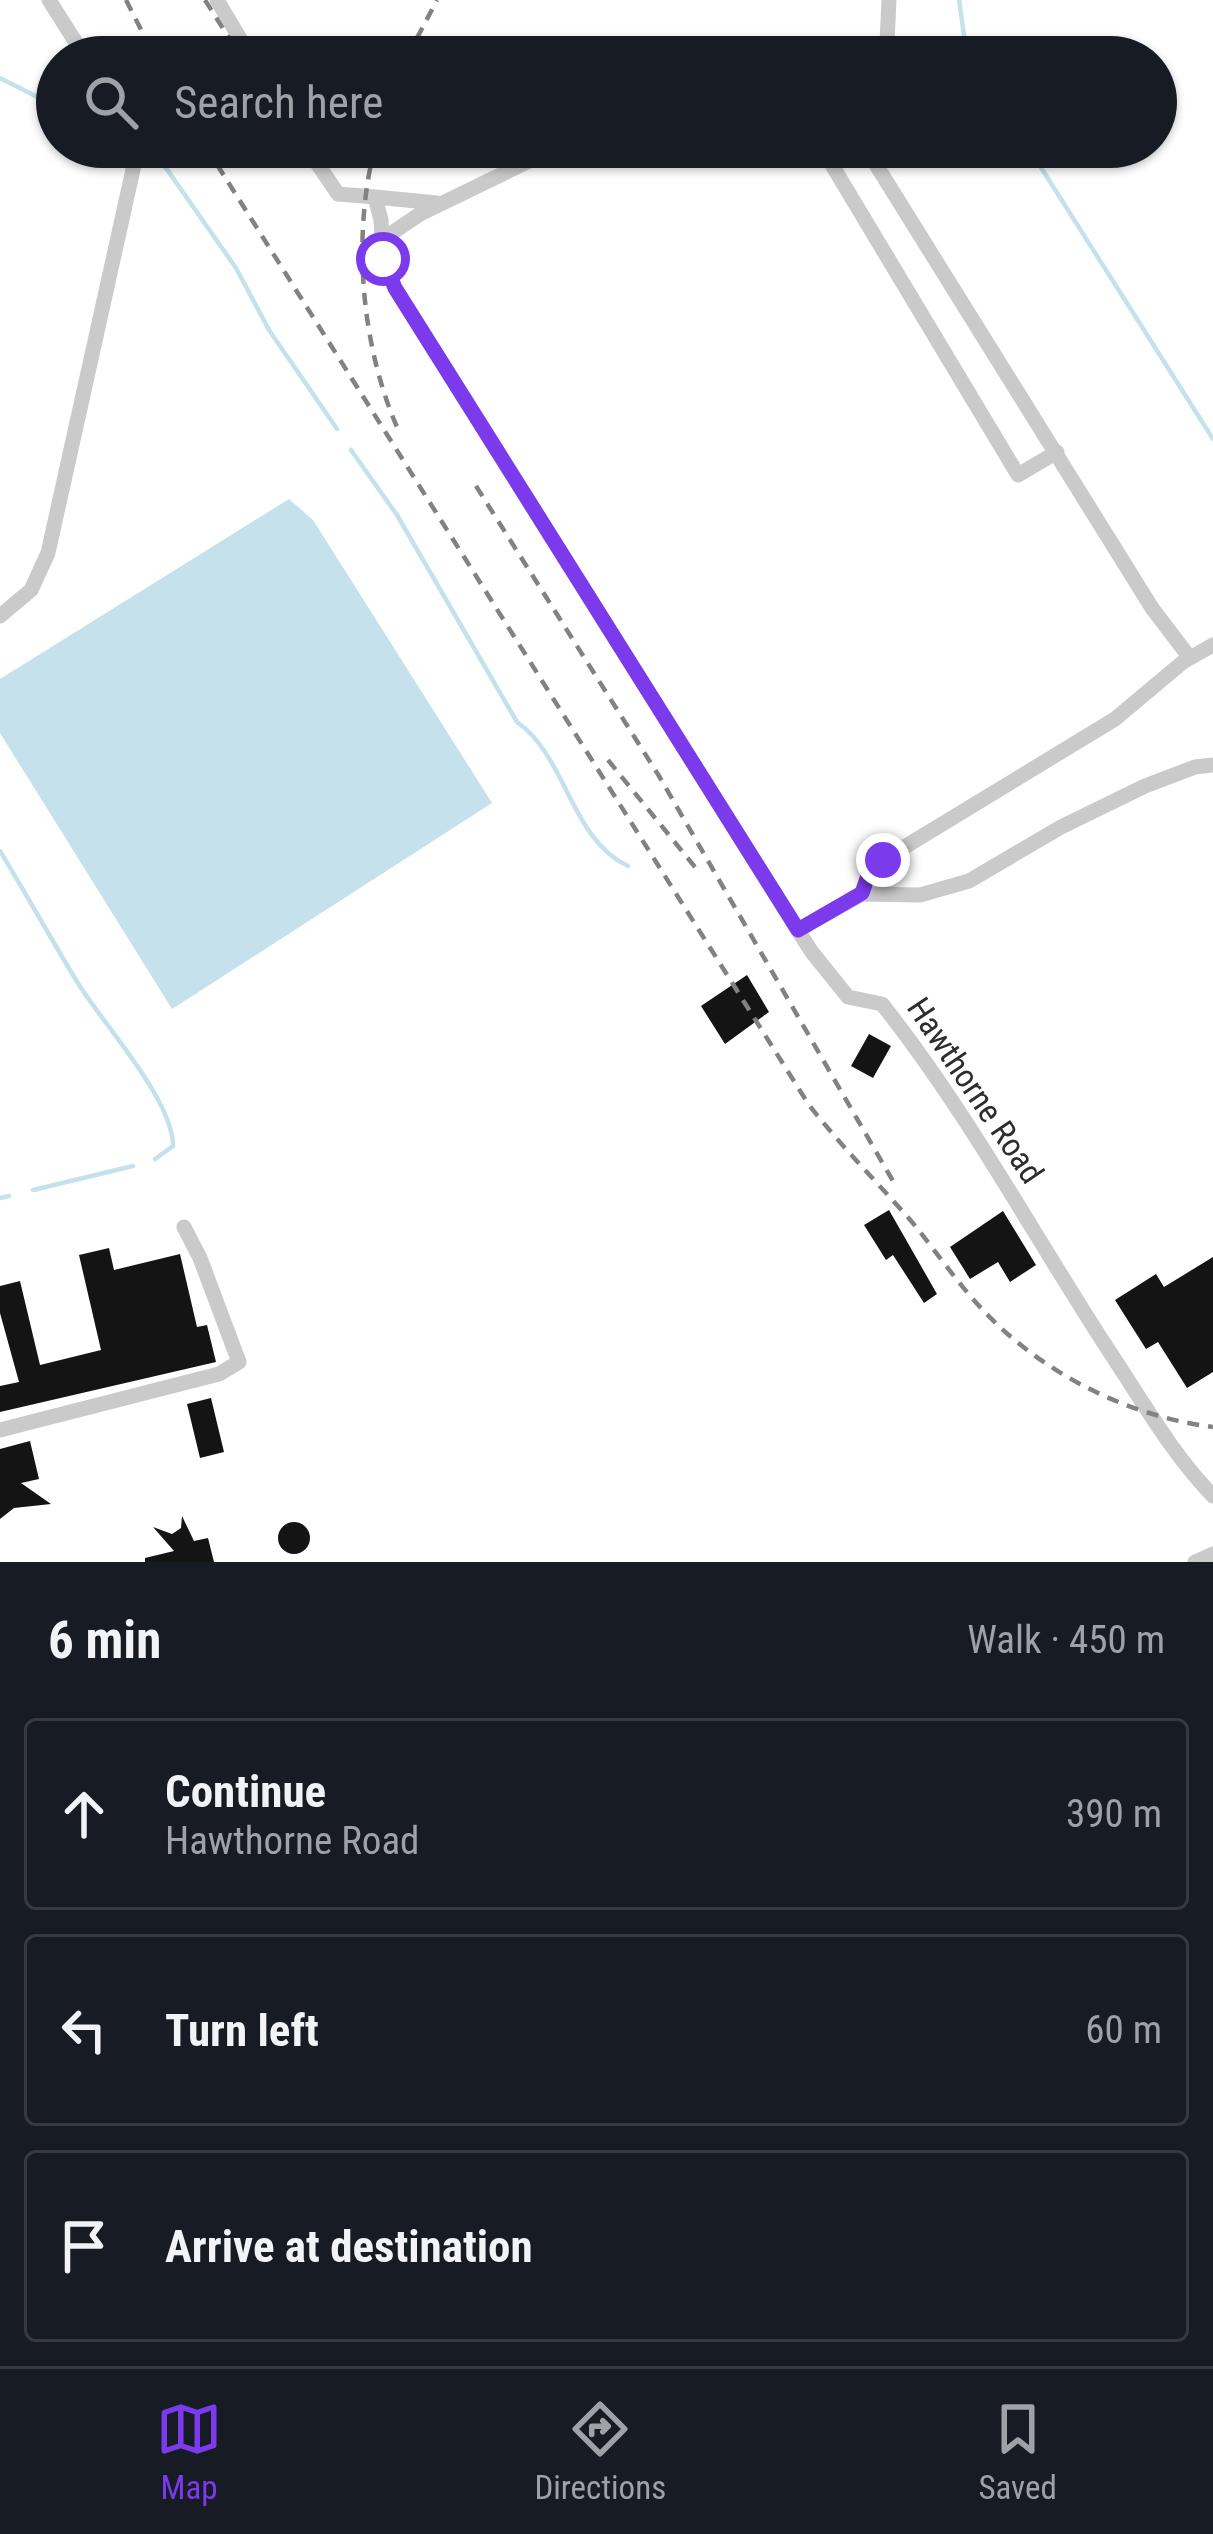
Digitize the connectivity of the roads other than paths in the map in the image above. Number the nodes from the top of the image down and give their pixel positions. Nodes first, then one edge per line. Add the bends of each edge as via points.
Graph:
1 (49, 0) edge
2 (217, 0) edge
3 (890, 0) edge
4 (72, 36) edge
5 (238, 36) edge
6 (887, 36) edge
7 (133, 168) edge
8 (320, 168) edge
9 (516, 168) edge
10 (834, 168) edge
11 (878, 168) edge
12 (375, 197) junction
13 (446, 203) junction
14 (383, 239) junction
15 (1057, 452) junction
16 (0, 616) edge
17 (1213, 645) edge
18 (1190, 658) junction
19 (1213, 765) edge
20 (862, 893) junction
21 (798, 930) junction
22 (184, 1227) dead end
23 (0, 1430) edge
24 (1213, 1496) edge
25 (1213, 1554) edge
26 (1195, 1562) edge

1 - 4 street
2 - 5 street
3 - 6 street
7 - 16 street via 48,553 32,590
8 - 12 street via 338,194
9 - 13 street
10 - 15 street via 1018,475
11 - 15 street
12 - 13 street
12 - 14 street, Hawthorne Road
13 - 14 street
14 - 21 street, Hawthorne Road via 395,288
15 - 18 street
17 - 18 street
18 - 20 street via 1114,719 883,860
19 - 20 street via 1145,786 968,881 920,895
20 - 21 street
21 - 24 street, Hawthorne Road via 848,998 882,1004 921,1053 1109,1352
22 - 23 street via 239,1362 219,1374
25 - 26 street

